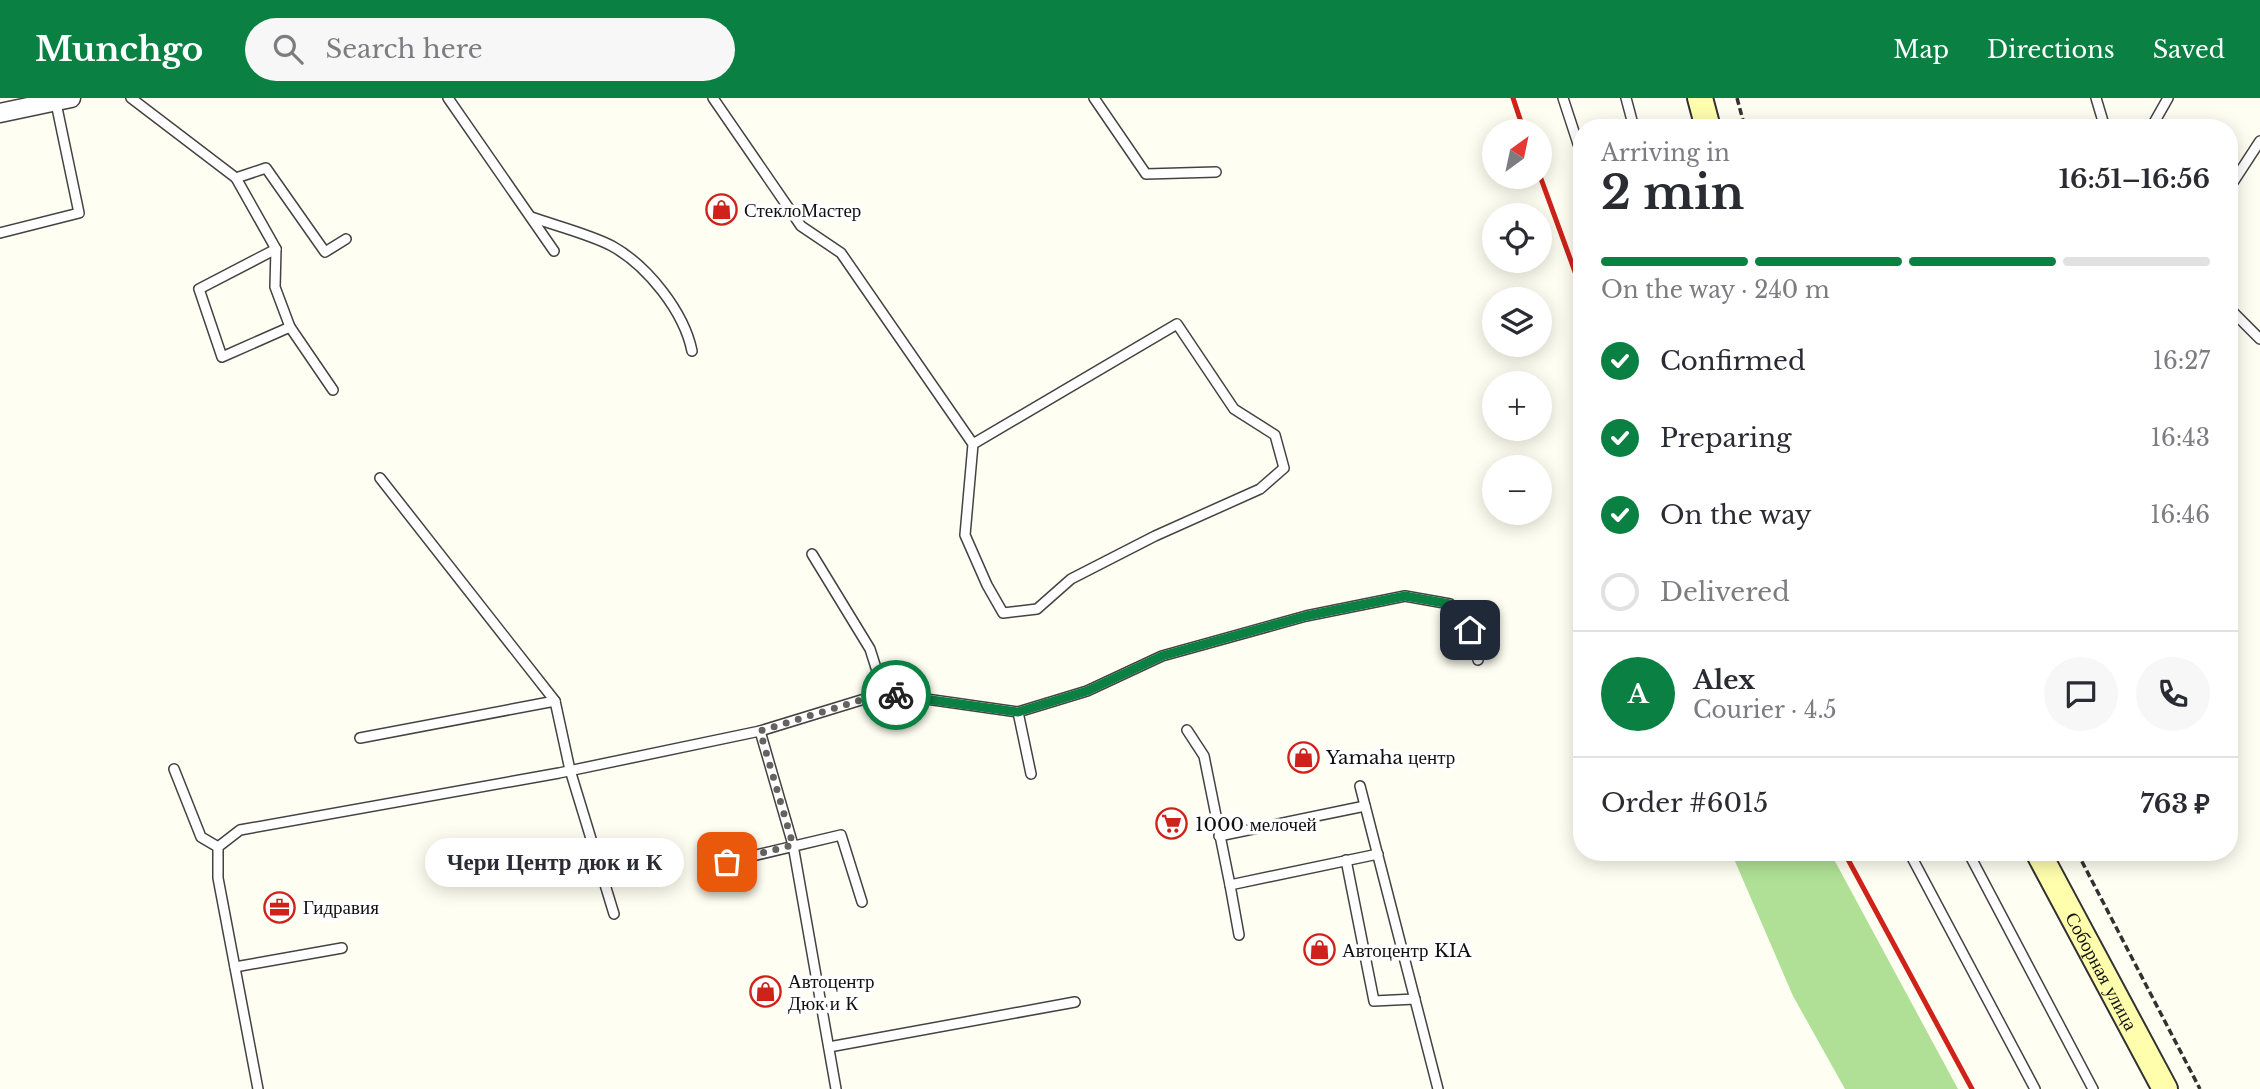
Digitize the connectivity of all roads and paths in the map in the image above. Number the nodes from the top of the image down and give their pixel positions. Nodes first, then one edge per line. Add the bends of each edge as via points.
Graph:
1 (131, 98) edge
2 (449, 98) edge
3 (713, 98) edge
4 (1094, 98) edge
5 (1563, 98) edge
6 (1626, 98) edge
7 (1700, 98) edge
8 (1737, 98) edge
9 (2096, 98) edge
10 (2168, 98) edge
11 (63, 100) edge
12 (0, 113) edge
13 (1632, 119) edge
14 (1706, 119) edge
15 (1743, 119) edge
16 (2102, 119) edge
17 (2156, 119) edge
18 (1573, 129) edge
19 (2260, 141) edge
20 (1216, 172) dead end
21 (2238, 175) edge
22 (236, 178) junction
23 (531, 217) junction
24 (0, 233) edge
25 (346, 239) dead end
26 (276, 249) junction
27 (554, 251) dead end
28 (2238, 317) edge
29 (290, 327) junction
30 (2260, 339) edge
31 (692, 351) dead end
32 (334, 390) dead end
33 (973, 444) junction
34 (380, 478) dead end
35 (812, 554) dead end
36 (1478, 660) dead end
37 (884, 693) junction
38 (555, 701) junction
39 (1018, 712) junction
40 (1187, 730) dead end
41 (760, 731) junction
42 (360, 738) dead end
43 (174, 769) dead end
44 (570, 770) junction
45 (1031, 774) dead end
46 (1360, 786) dead end
47 (1365, 806) junction
48 (1219, 836) junction
49 (793, 845) junction
50 (218, 847) junction
51 (1378, 854) junction
52 (1346, 860) junction
53 (1914, 861) edge
54 (1973, 861) edge
55 (2043, 861) edge
56 (2082, 861) edge
57 (727, 862) dead end
58 (1230, 885) junction
59 (862, 902) dead end
60 (614, 914) dead end
61 (1239, 935) dead end
62 (342, 948) dead end
63 (235, 967) junction
64 (1415, 999) junction
65 (1075, 1002) dead end
66 (829, 1047) junction
67 (258, 1089) edge
68 (836, 1089) edge
69 (1438, 1089) edge
70 (2035, 1089) edge
71 (2093, 1089) edge
72 (2165, 1089) edge
73 (2200, 1089) edge

1 - 22 lane
2 - 23 lane
3 - 33 lane via 801,226 841,253
4 - 20 lane via 1146,174
5 - 18 lane
6 - 13 lane
7 - 14 street
8 - 15 path
9 - 16 lane
10 - 17 lane
11 - 12 street
11 - 24 lane via 79,213
19 - 21 lane
22 - 25 lane via 266,168 325,252
22 - 26 lane
23 - 27 lane
23 - 31 lane via 612,246 651,276 688,331
26 - 29 lane via 275,287
26 - 29 lane via 199,289 222,357
28 - 30 lane
29 - 32 lane
33 - 33 lane via 965,535 1003,613 1037,609 1071,579 1260,489 1284,468 1275,435 1234,409 1177,324
34 - 38 lane
35 - 37 lane via 870,649
36 - 39 lane via 1470,630 1450,604 1405,596 1306,616 1162,656 1087,691
37 - 39 lane
37 - 41 lane
38 - 42 lane
38 - 44 lane
39 - 45 lane
40 - 48 lane via 1204,756
41 - 44 lane
41 - 49 lane
43 - 50 lane via 201,837
44 - 50 lane via 240,830
44 - 60 lane
46 - 47 lane
47 - 48 lane
47 - 51 lane
48 - 58 lane
49 - 57 lane
49 - 59 lane via 841,835
49 - 66 lane
50 - 63 lane via 218,878
51 - 52 lane
51 - 64 lane
52 - 58 lane
52 - 64 lane via 1374,1001
53 - 70 lane
54 - 71 lane
55 - 72 street, Соборная улица
56 - 73 path
58 - 61 lane
62 - 63 lane
63 - 67 lane
64 - 69 lane
65 - 66 lane
66 - 68 lane

